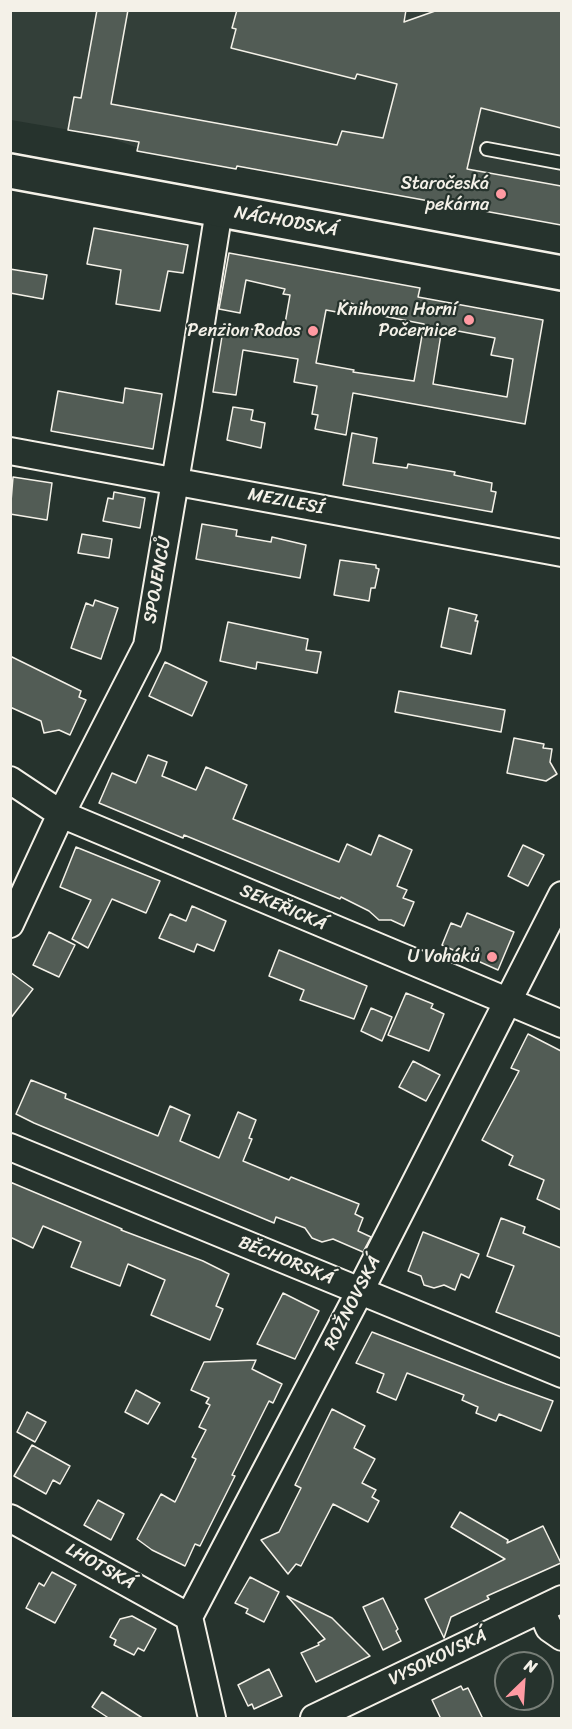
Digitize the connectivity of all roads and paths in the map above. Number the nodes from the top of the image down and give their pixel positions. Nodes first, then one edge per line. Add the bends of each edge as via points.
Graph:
1 (487, 149) dead end
2 (561, 163) edge
3 (10, 171) edge
4 (219, 210) junction
5 (561, 273) edge
6 (10, 451) edge
7 (175, 481) junction
8 (561, 553) edge
9 (10, 780) edge
10 (61, 814) junction
11 (561, 895) edge
12 (10, 924) edge
13 (507, 1002) junction
14 (561, 1024) edge
15 (10, 1147) edge
16 (360, 1291) junction
17 (561, 1374) edge
18 (10, 1518) edge
19 (551, 1604) edge
20 (189, 1617) junction
21 (561, 1637) edge
22 (212, 1719) edge
23 (314, 1719) edge

1 - 2 lane
3 - 4 main road, NÁCHODSKÁ
4 - 5 main road, NÁCHODSKÁ
4 - 7 street, SPOJENCŮ
6 - 7 street, MEZILESÍ
7 - 8 street, MEZILESÍ
7 - 10 street, SPOJENCŮ via 147,646
9 - 10 street, SEKEŘICKÁ
10 - 12 street, SPOJENCŮ
10 - 13 street, SEKEŘICKÁ
11 - 13 street, ROŽNOVSKÁ
13 - 14 street, SEKEŘICKÁ
13 - 16 street, ROŽNOVSKÁ
15 - 16 street, BĚCHORSKÁ
16 - 17 street, BĚCHORSKÁ
16 - 20 street, ROŽNOVSKÁ
18 - 20 street, LHOTSKÁ
19 - 21 street via 549,1628
19 - 23 street, VYSOKOVSKÁ
20 - 22 street

